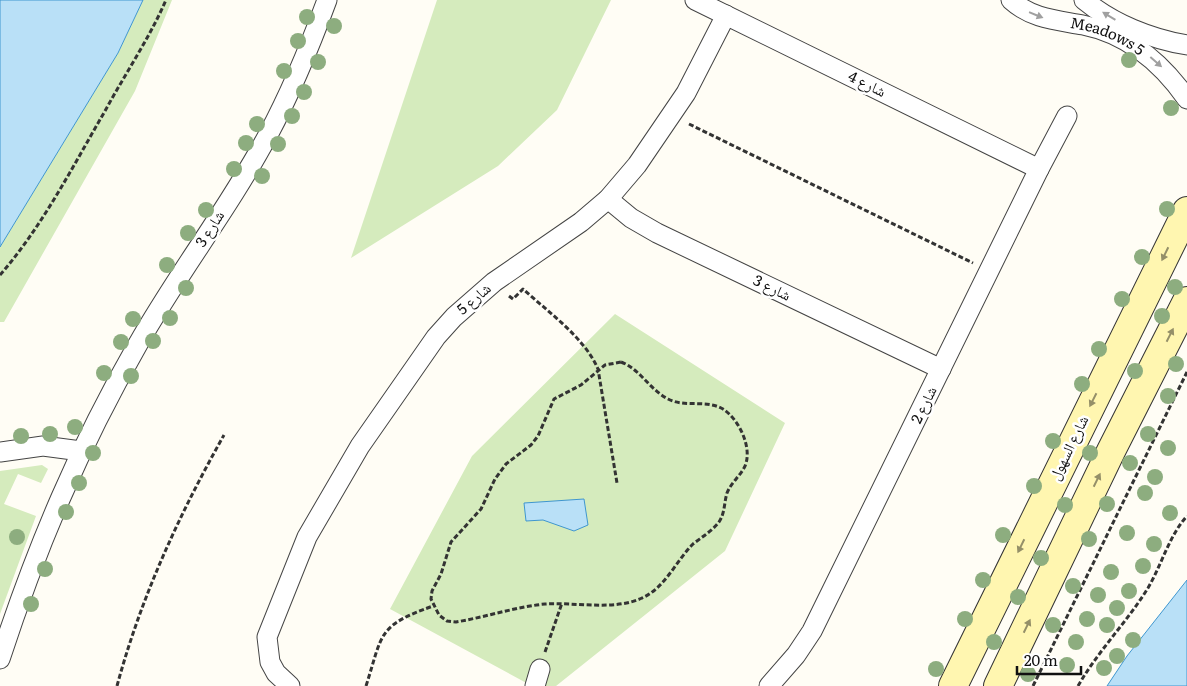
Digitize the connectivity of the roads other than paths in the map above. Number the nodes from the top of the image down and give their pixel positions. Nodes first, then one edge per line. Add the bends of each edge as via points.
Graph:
1 (327, 0) edge
2 (695, 0) edge
3 (1011, 0) edge
4 (1076, 0) edge
5 (1084, 0) edge
6 (726, 15) junction
7 (1065, 22) junction
8 (1187, 46) edge
9 (1187, 99) edge
10 (1067, 116) dead end
11 (1038, 169) junction
12 (608, 199) junction
13 (1187, 211) edge
14 (1187, 301) edge
15 (941, 370) junction
16 (81, 451) junction
17 (0, 452) edge
18 (0, 659) edge
19 (290, 686) edge
20 (769, 686) edge
21 (953, 686) edge
22 (998, 686) edge

1 - 16 street, شارع 3 via 268,136 139,343
2 - 6 street, شارع 4
3 -> 7 street, Meadows 5 via 1039,17
4 - 7 street
8 -> 5 street, Meadows 5 via 1126,26
6 - 11 street, شارع 4
6 - 12 street, شارع 5 via 708,55 673,116
7 -> 9 street, Meadows 5 via 1122,38 1162,68
10 - 11 street, شارع 2
11 - 15 street, شارع 2
12 - 15 street, شارع 3 via 657,234
12 - 19 street, شارع 5 via 581,222 494,282 454,316 360,446 307,537 267,637 270,662
13 -> 21 main road, شارع السهول
22 -> 14 main road via 1110,451
15 - 20 street, شارع 2 via 812,631
16 - 17 street via 43,446
16 - 18 street, شارع 3 via 46,527

